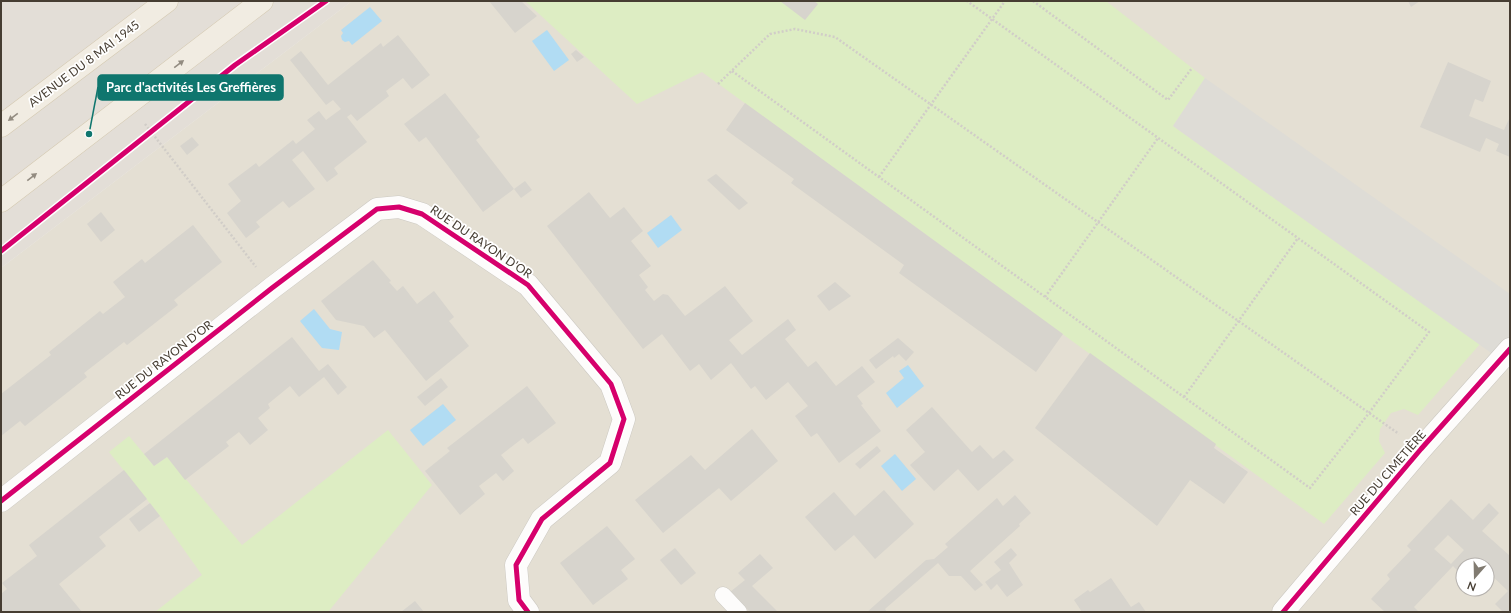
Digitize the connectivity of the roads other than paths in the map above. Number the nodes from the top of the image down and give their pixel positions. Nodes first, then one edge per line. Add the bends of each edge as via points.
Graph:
1 (167, 1) edge
2 (262, 1) edge
3 (1, 126) edge
4 (1, 201) edge
5 (1510, 349) edge
6 (1, 501) edge
7 (723, 595) dead end
8 (528, 612) edge
9 (739, 612) edge
10 (1283, 612) edge

1 -> 3 main road, AVENUE DU 8 MAI 1945
4 -> 2 main road
5 - 10 street, RUE DU CIMETIÈRE via 1421,449
6 - 8 street, RUE DU RAYON D'OR via 272,288 377,209 399,207 422,214 528,284 611,384 624,419 610,463 542,519 516,565 519,600
7 - 9 lane

